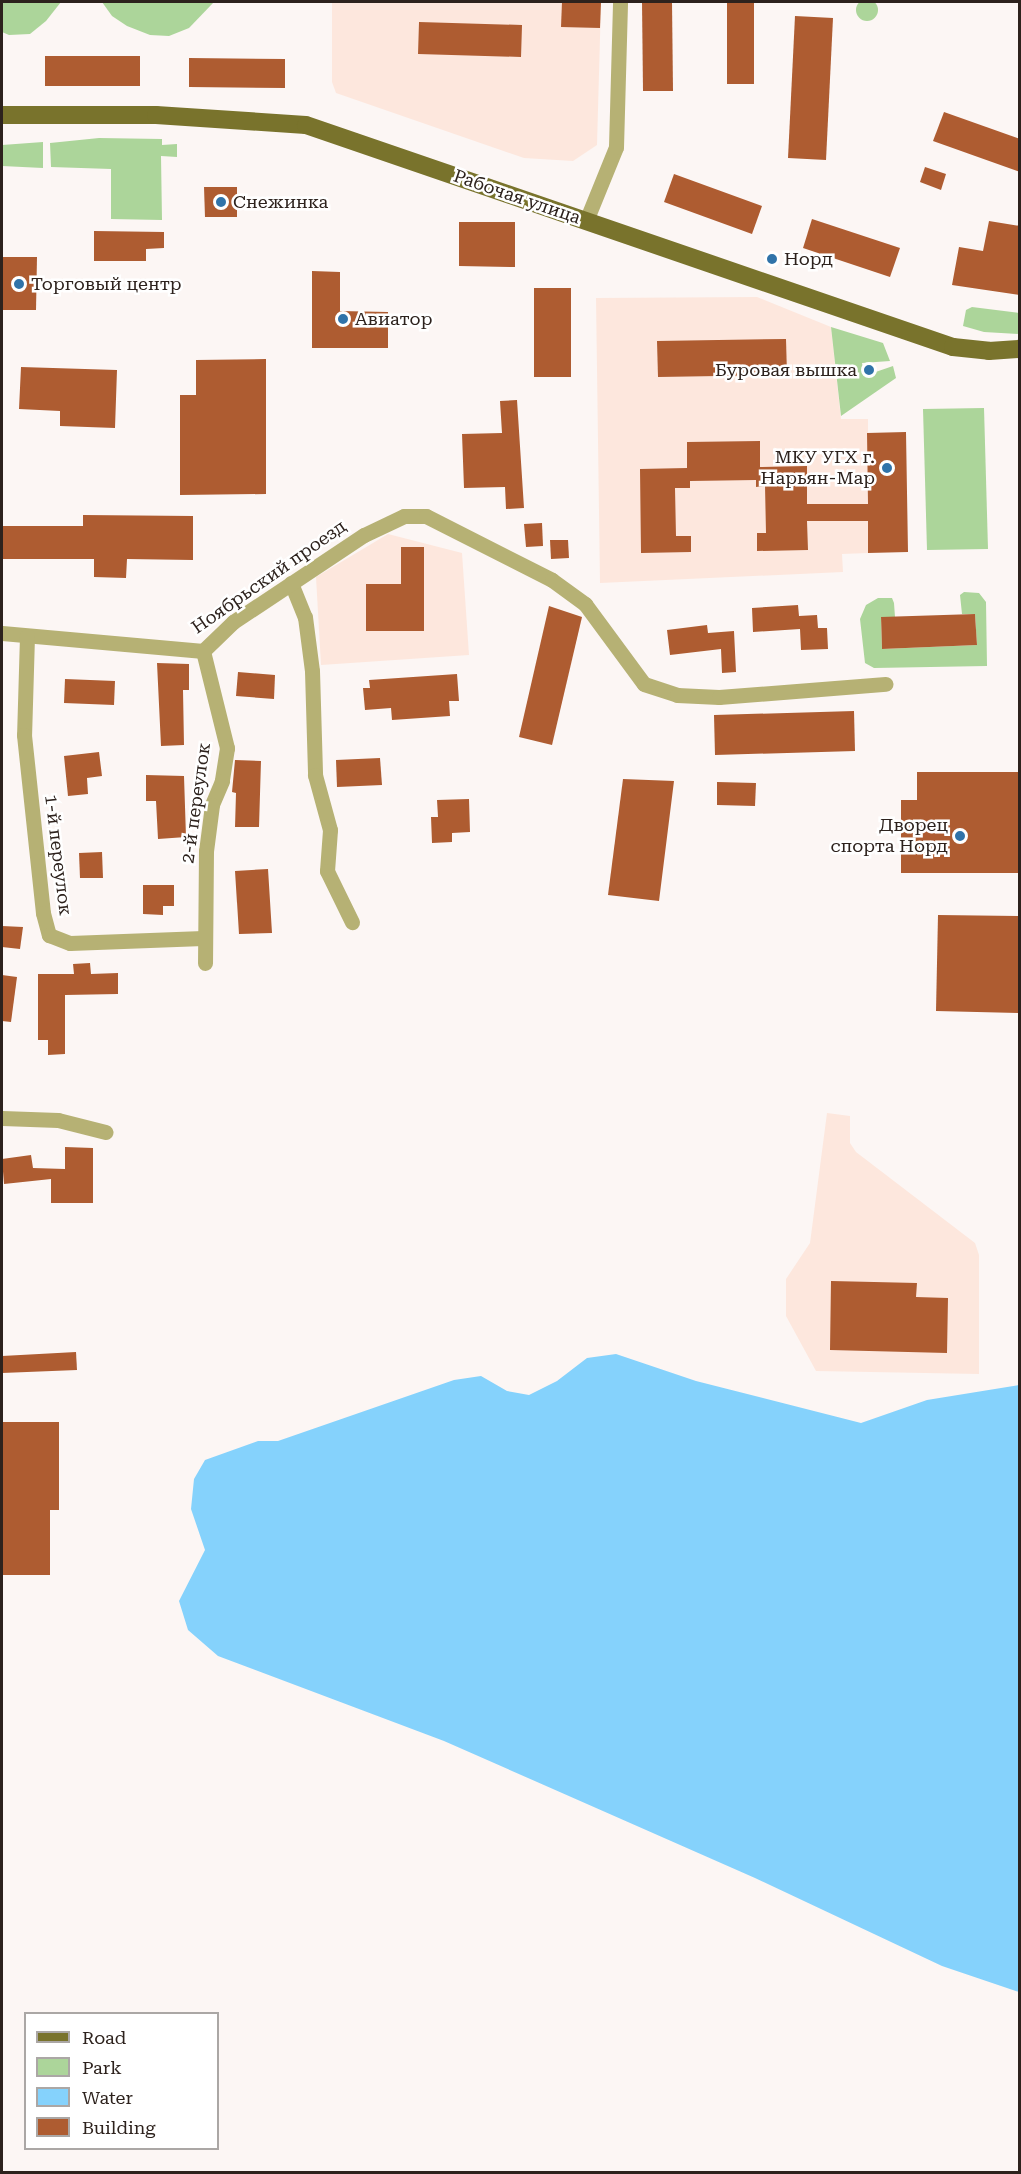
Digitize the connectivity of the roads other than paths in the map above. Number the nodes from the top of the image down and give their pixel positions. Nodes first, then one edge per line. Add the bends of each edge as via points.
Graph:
1 (620, 2) edge
2 (2, 115) edge
3 (586, 221) junction
4 (1020, 349) edge
5 (291, 583) junction
6 (2, 633) edge
7 (27, 636) junction
8 (203, 651) junction
9 (885, 684) dead end
10 (352, 922) dead end
11 (203, 938) junction
12 (205, 963) dead end
13 (2, 1118) edge
14 (105, 1131) dead end

1 - 3 street via 616,147
2 - 3 main road, Рабочая улица via 156,115 306,125
3 - 4 main road, Рабочая улица via 953,347
5 - 8 street, Ноябрьский проезд via 233,622
5 - 9 street, Ноябрьский проезд via 363,535 404,516 426,516 552,580 585,604 644,684 677,695 719,697
5 - 10 street via 305,617 312,671 315,776 330,830 327,872
6 - 7 street, Ноябрьский проезд
7 - 8 street, Ноябрьский проезд
7 - 11 street, 1-й переулок via 24,735 43,914 49,935 70,943
8 - 11 street, 2-й переулок via 227,748 222,781 212,805
11 - 12 street, 2-й переулок
13 - 14 street via 58,1120

